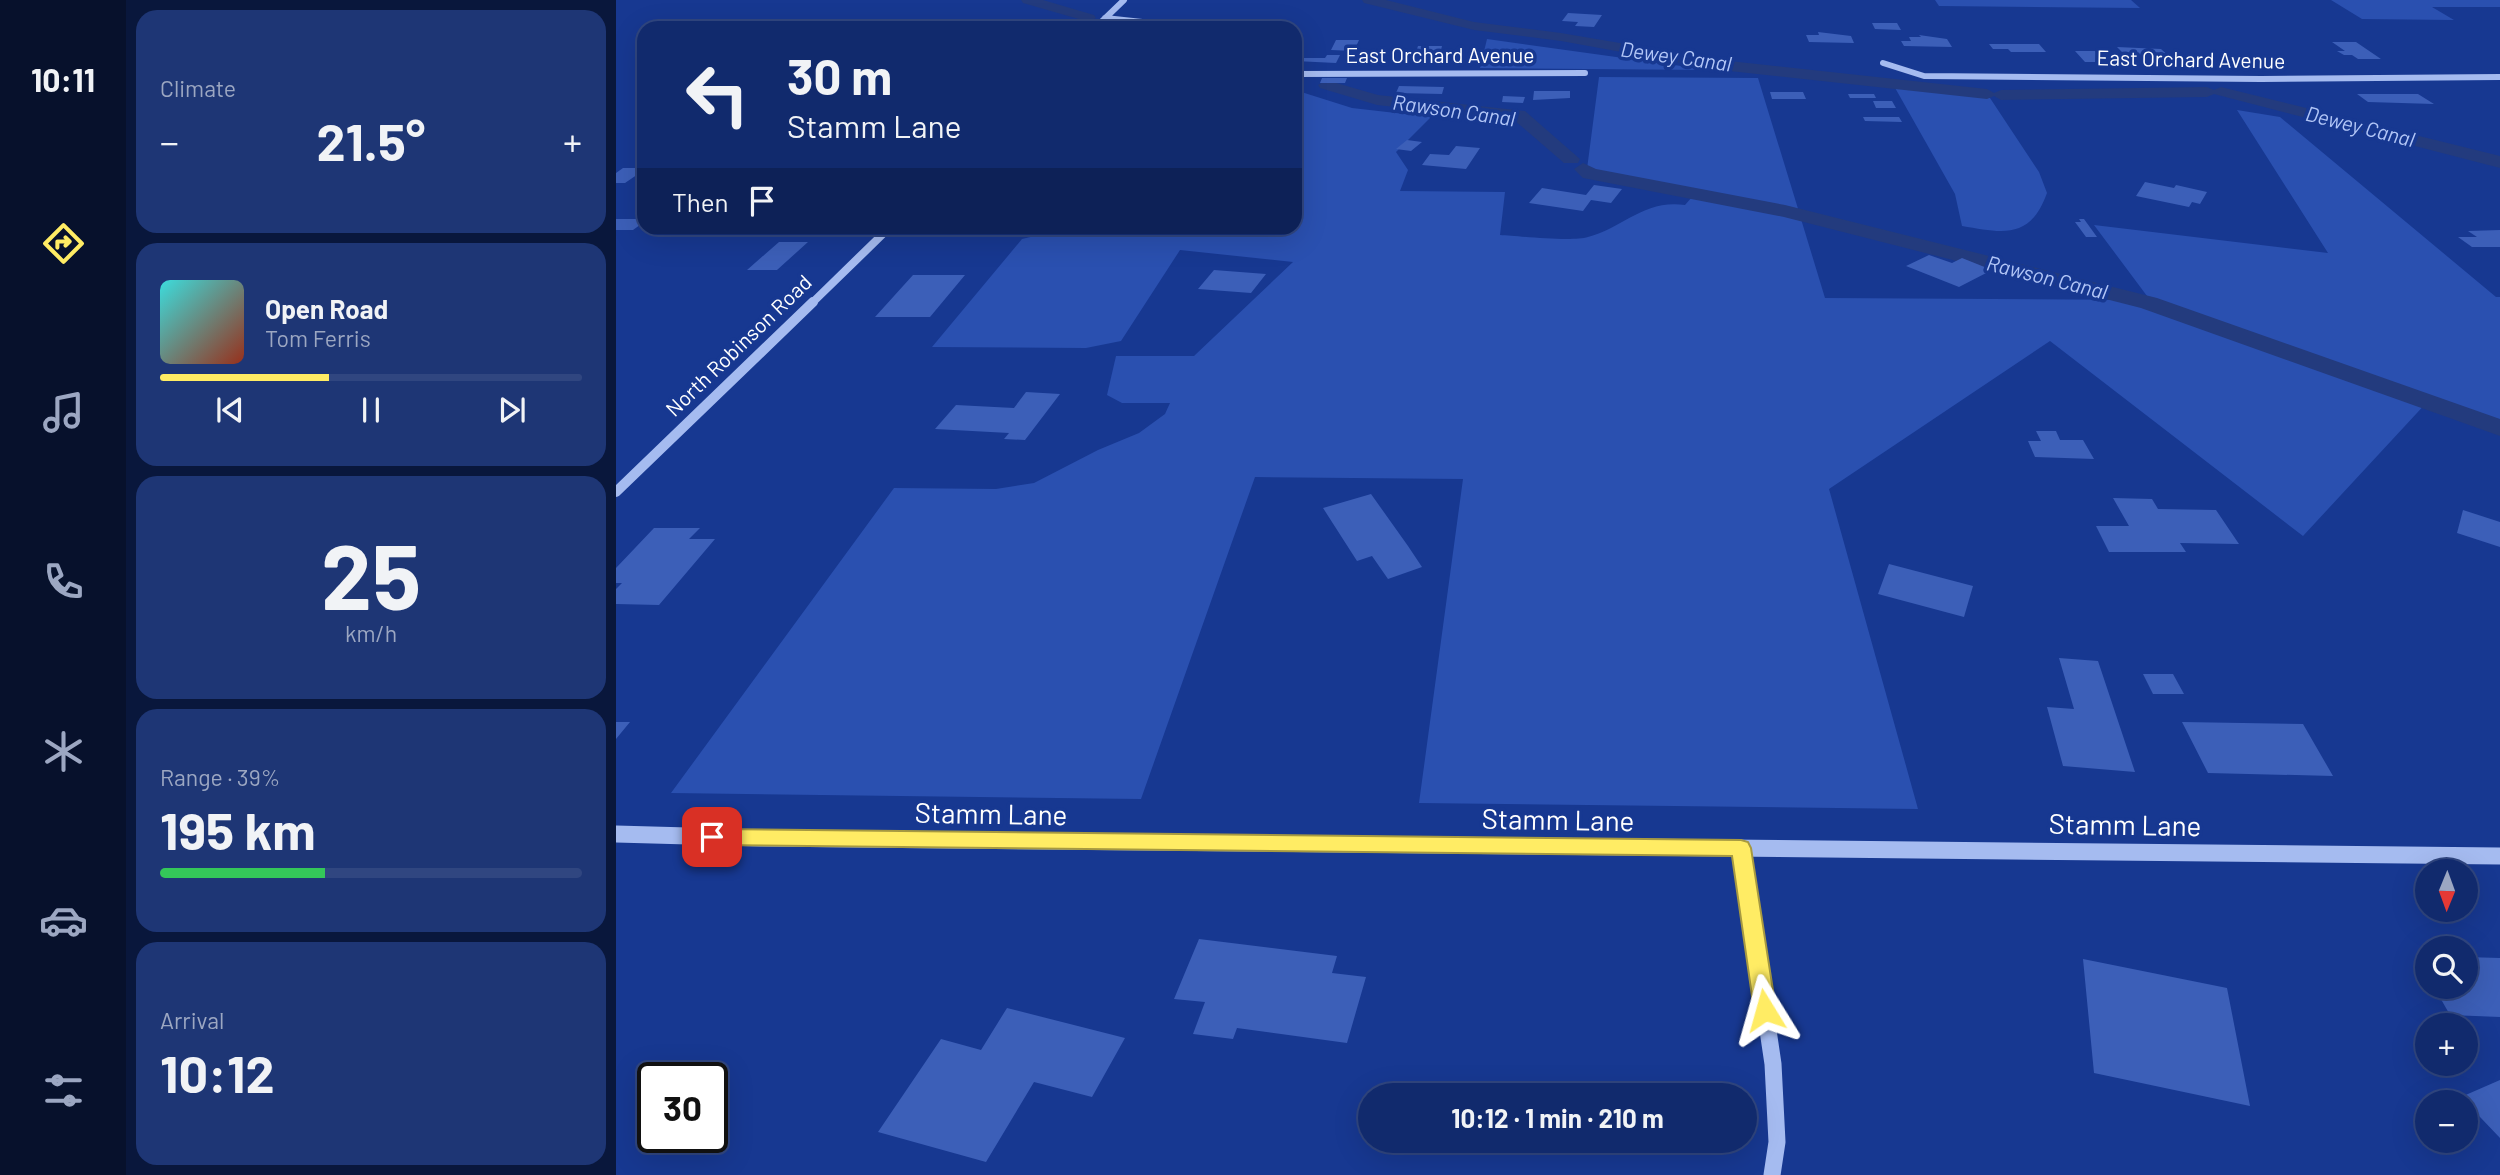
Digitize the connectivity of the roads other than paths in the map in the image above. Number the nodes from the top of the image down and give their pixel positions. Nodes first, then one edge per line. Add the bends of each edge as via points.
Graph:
1 (1124, 0) edge
2 (1105, 18) junction
3 (1102, 21) edge
4 (1133, 21) edge
5 (1883, 63) dead end
6 (1585, 73) dead end
7 (1302, 74) edge
8 (2500, 77) edge
9 (882, 235) edge
10 (616, 492) edge
11 (616, 834) edge
12 (1741, 848) junction
13 (2500, 856) edge
14 (1772, 1175) edge

1 - 2 street
2 - 3 street
2 - 4 lane
5 - 8 street, East Orchard Avenue via 1924,76
6 - 7 street, East Orchard Avenue
9 - 10 street, North Robinson Road
11 - 12 street, Stamm Lane
12 - 13 street, Stamm Lane
12 - 14 street via 1773,1065 1777,1142

